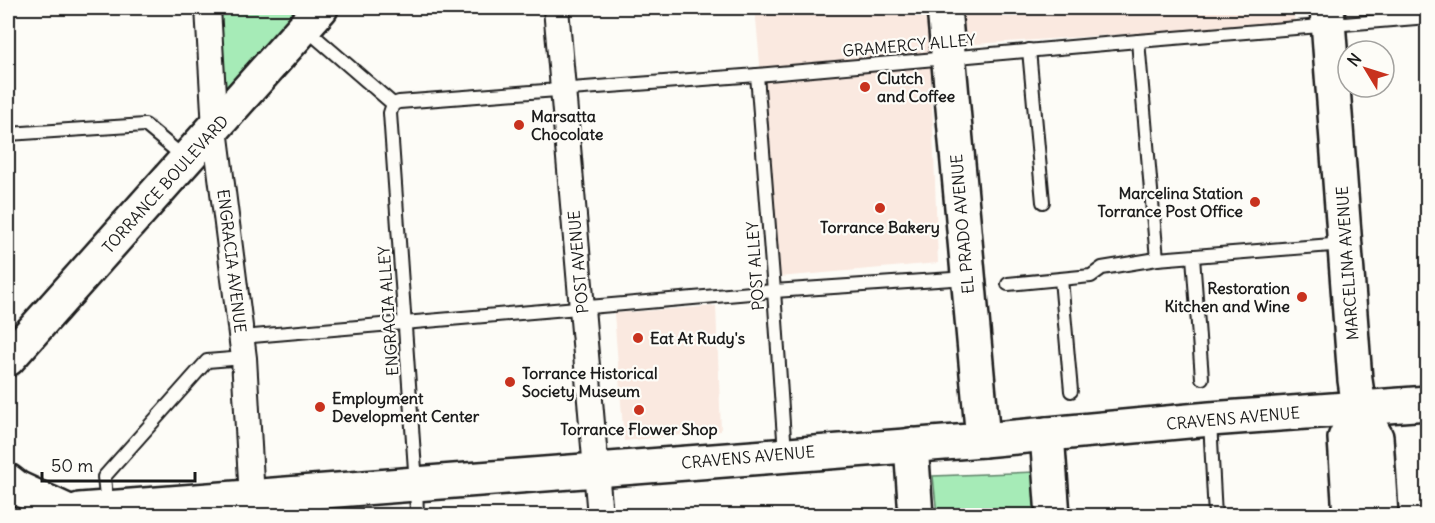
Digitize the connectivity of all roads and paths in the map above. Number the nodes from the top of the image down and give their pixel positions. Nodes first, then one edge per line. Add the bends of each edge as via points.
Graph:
1 (208, 8) edge
2 (555, 8) edge
3 (944, 8) edge
4 (312, 17) edge
5 (1328, 17) edge
6 (1428, 17) edge
7 (1138, 41) junction
8 (1029, 50) junction
9 (948, 57) junction
10 (756, 75) junction
11 (563, 90) junction
12 (393, 104) junction
13 (215, 129) junction
14 (8, 134) edge
15 (187, 160) junction
16 (1044, 202) dead end
17 (1346, 244) junction
18 (1193, 257) junction
19 (1157, 259) junction
20 (967, 278) junction
21 (1061, 279) junction
22 (1008, 284) dead end
23 (774, 291) junction
24 (582, 308) junction
25 (405, 324) junction
26 (243, 347) junction
27 (8, 359) edge
28 (1202, 378) dead end
29 (1071, 391) dead end
30 (1428, 403) edge
31 (1359, 407) junction
32 (1210, 419) junction
33 (1047, 434) junction
34 (982, 440) junction
35 (911, 445) junction
36 (785, 454) junction
37 (596, 470) junction
38 (8, 481) edge
39 (416, 484) junction
40 (253, 506) edge
41 (80, 512) edge
42 (417, 516) edge
43 (600, 516) edge
44 (916, 516) edge
45 (1053, 516) edge
46 (1215, 516) edge
47 (1350, 516) edge
48 (1381, 516) edge

1 - 13 street, ENGRACIA AVENUE
2 - 11 street, POST AVENUE
3 - 9 street, EL PRADO AVENUE
4 - 12 lane
4 - 13 street, TORRANCE BOULEVARD
5 - 6 lane, GRAMERCY ALLEY
5 - 7 lane, GRAMERCY ALLEY
5 - 17 street, MARCELINA AVENUE
7 - 8 lane, GRAMERCY ALLEY
7 - 19 lane
8 - 9 lane, GRAMERCY ALLEY
8 - 16 lane
9 - 10 lane, GRAMERCY ALLEY
9 - 20 street, EL PRADO AVENUE
10 - 11 lane, GRAMERCY ALLEY
10 - 23 lane, POST ALLEY
11 - 12 lane, GRAMERCY ALLEY
11 - 24 street, POST AVENUE
12 - 25 lane, ENGRACIA ALLEY via 390,113
13 - 15 street, TORRANCE BOULEVARD
13 - 26 street, ENGRACIA AVENUE
14 - 15 lane via 145,125
15 - 27 street, TORRANCE BOULEVARD
17 - 18 lane
17 - 31 street, MARCELINA AVENUE
18 - 19 lane
18 - 28 lane
19 - 21 lane
20 - 23 lane
20 - 34 street, EL PRADO AVENUE
21 - 22 lane
21 - 29 lane
23 - 24 lane
23 - 36 lane, POST ALLEY
24 - 25 lane
24 - 37 street, POST AVENUE
25 - 26 lane
25 - 39 lane, ENGRACIA ALLEY
26 - 40 street, ENGRACIA AVENUE
26 - 41 lane via 207,361 104,477
30 - 31 street, CRAVENS AVENUE
31 - 32 street, CRAVENS AVENUE
31 - 47 street, MARCELINA AVENUE via 1345,438
31 - 48 street via 1376,437
32 - 33 street, CRAVENS AVENUE
32 - 46 lane
33 - 34 street, CRAVENS AVENUE
33 - 45 street
34 - 35 street, CRAVENS AVENUE
35 - 36 street, CRAVENS AVENUE
35 - 44 street
36 - 37 street, CRAVENS AVENUE
37 - 39 street, CRAVENS AVENUE
37 - 43 street, POST AVENUE
38 - 41 street, CRAVENS AVENUE
39 - 40 street, CRAVENS AVENUE
39 - 42 lane, ENGRACIA ALLEY
40 - 41 street, CRAVENS AVENUE

